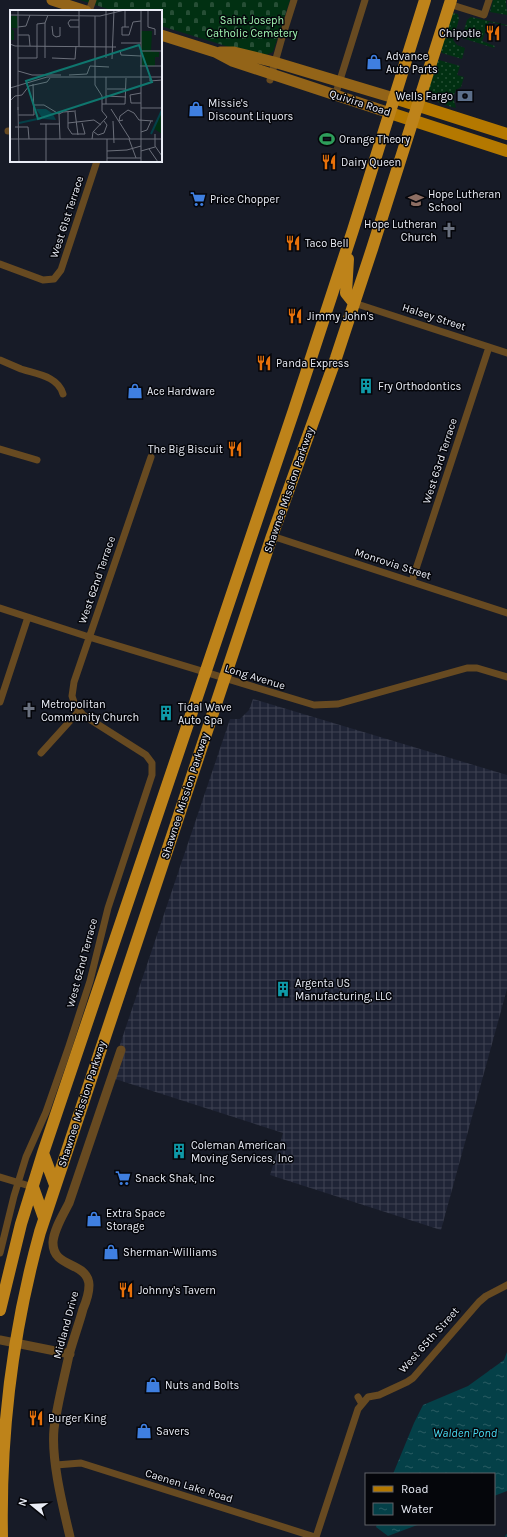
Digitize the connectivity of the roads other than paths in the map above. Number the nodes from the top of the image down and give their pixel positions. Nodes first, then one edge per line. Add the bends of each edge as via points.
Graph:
1 (52, 0) edge
2 (93, 0) edge
3 (294, 0) edge
4 (365, 0) edge
5 (425, 0) edge
6 (489, 0) edge
7 (450, 2) edge
8 (83, 10) edge
9 (89, 10) edge
10 (162, 35) edge
11 (272, 71) junction
12 (340, 81) junction
13 (336, 96) junction
14 (394, 98) junction
15 (417, 105) junction
16 (390, 113) junction
17 (413, 120) junction
18 (507, 134) edge
19 (507, 151) edge
20 (97, 162) edge
21 (348, 244) junction
22 (0, 264) edge
23 (354, 303) junction
24 (489, 347) junction
25 (507, 353) edge
26 (0, 360) edge
27 (63, 394) dead end
28 (0, 449) edge
29 (151, 457) dead end
30 (37, 460) dead end
31 (272, 536) junction
32 (412, 581) junction
33 (0, 608) edge
34 (507, 611) edge
35 (28, 617) junction
36 (89, 637) junction
37 (205, 672) junction
38 (507, 677) edge
39 (225, 679) junction
40 (0, 702) edge
41 (79, 711) junction
42 (41, 753) dead end
43 (147, 849) junction
44 (137, 880) junction
45 (156, 884) junction
46 (147, 908) junction
47 (121, 1050) dead end
48 (44, 1153) junction
49 (0, 1177) edge
50 (18, 1182) junction
51 (55, 1184) junction
52 (33, 1187) junction
53 (44, 1218) junction
54 (0, 1253) edge
55 (507, 1285) edge
56 (0, 1310) edge
57 (0, 1340) edge
58 (14, 1342) junction
59 (70, 1354) junction
60 (358, 1397) dead end
61 (362, 1404) junction
62 (56, 1465) junction
63 (2, 1537) edge
64 (70, 1537) edge
65 (316, 1537) edge

1 - 8 main road
2 - 9 street
3 - 11 street
4 - 12 street
5 - 14 highway, Shawnee Mission Parkway
6 - 7 street via 484,15
7 - 15 highway, Shawnee Mission Parkway
10 - 11 main road, Quivira Road via 215,52 232,61
11 - 12 main road, Quivira Road
11 - 13 main road, Quivira Road
12 - 13 street
12 - 14 main road, Quivira Road
13 - 16 main road, Quivira Road
14 - 15 main road, Quivira Road
14 - 16 highway, Shawnee Mission Parkway
15 - 17 highway, Shawnee Mission Parkway
15 - 18 main road, Quivira Road
16 - 17 main road, Quivira Road
16 - 21 highway, Shawnee Mission Parkway
17 - 19 main road, Quivira Road
17 - 23 highway, Shawnee Mission Parkway
20 - 22 street, West 61st Terrace via 61,270 54,279 44,280
21 - 23 highway via 346,293
21 - 37 highway, Shawnee Mission Parkway
23 - 24 street, Halsey Street
23 - 31 highway, Shawnee Mission Parkway
24 - 25 street, Halsey Street
24 - 32 street, West 63rd Terrace
26 - 27 street via 50,379 62,388
28 - 30 street
29 - 36 street, West 62nd Terrace
31 - 32 street, Monrovia Street
31 - 39 highway, Shawnee Mission Parkway
32 - 34 street, Monrovia Street
33 - 35 street, Long Avenue
35 - 36 street, Long Avenue
35 - 40 street
36 - 37 street, Long Avenue
36 - 41 street, West 62nd Terrace via 72,688 75,705
37 - 39 street, Long Avenue
37 - 43 highway, Shawnee Mission Parkway
38 - 39 street, Long Avenue via 477,668 467,668 325,706 303,703
39 - 45 highway, Shawnee Mission Parkway
41 - 42 street
41 - 50 street, West 62nd Terrace via 146,755 152,763 152,775 108,908 90,981 48,1105
43 - 44 highway, Shawnee Mission Parkway
43 - 45 highway via 149,867
44 - 46 highway via 144,890
44 - 48 highway, Shawnee Mission Parkway
45 - 46 highway, Shawnee Mission Parkway
46 - 51 highway, Shawnee Mission Parkway
47 - 59 street, Midland Drive via 69,1203 53,1241 57,1256 84,1273 89,1286
48 - 51 highway
48 - 52 highway, Shawnee Mission Parkway
49 - 50 street
50 - 52 street
50 - 54 street, West 62nd Terrace
51 - 53 highway, Shawnee Mission Parkway
52 - 53 highway
52 - 56 highway, Shawnee Mission Parkway via 13,1253
53 - 58 highway, Shawnee Mission Parkway
55 - 61 street, West 65th Street via 479,1302 414,1378 368,1398
57 - 58 street
58 - 59 street
58 - 63 highway, Shawnee Mission Parkway via 3,1436
59 - 62 street, Midland Drive via 54,1430
60 - 61 street
61 - 65 street via 351,1428
62 - 64 street, Midland Drive
62 - 65 street, Caenen Lake Road via 81,1463

